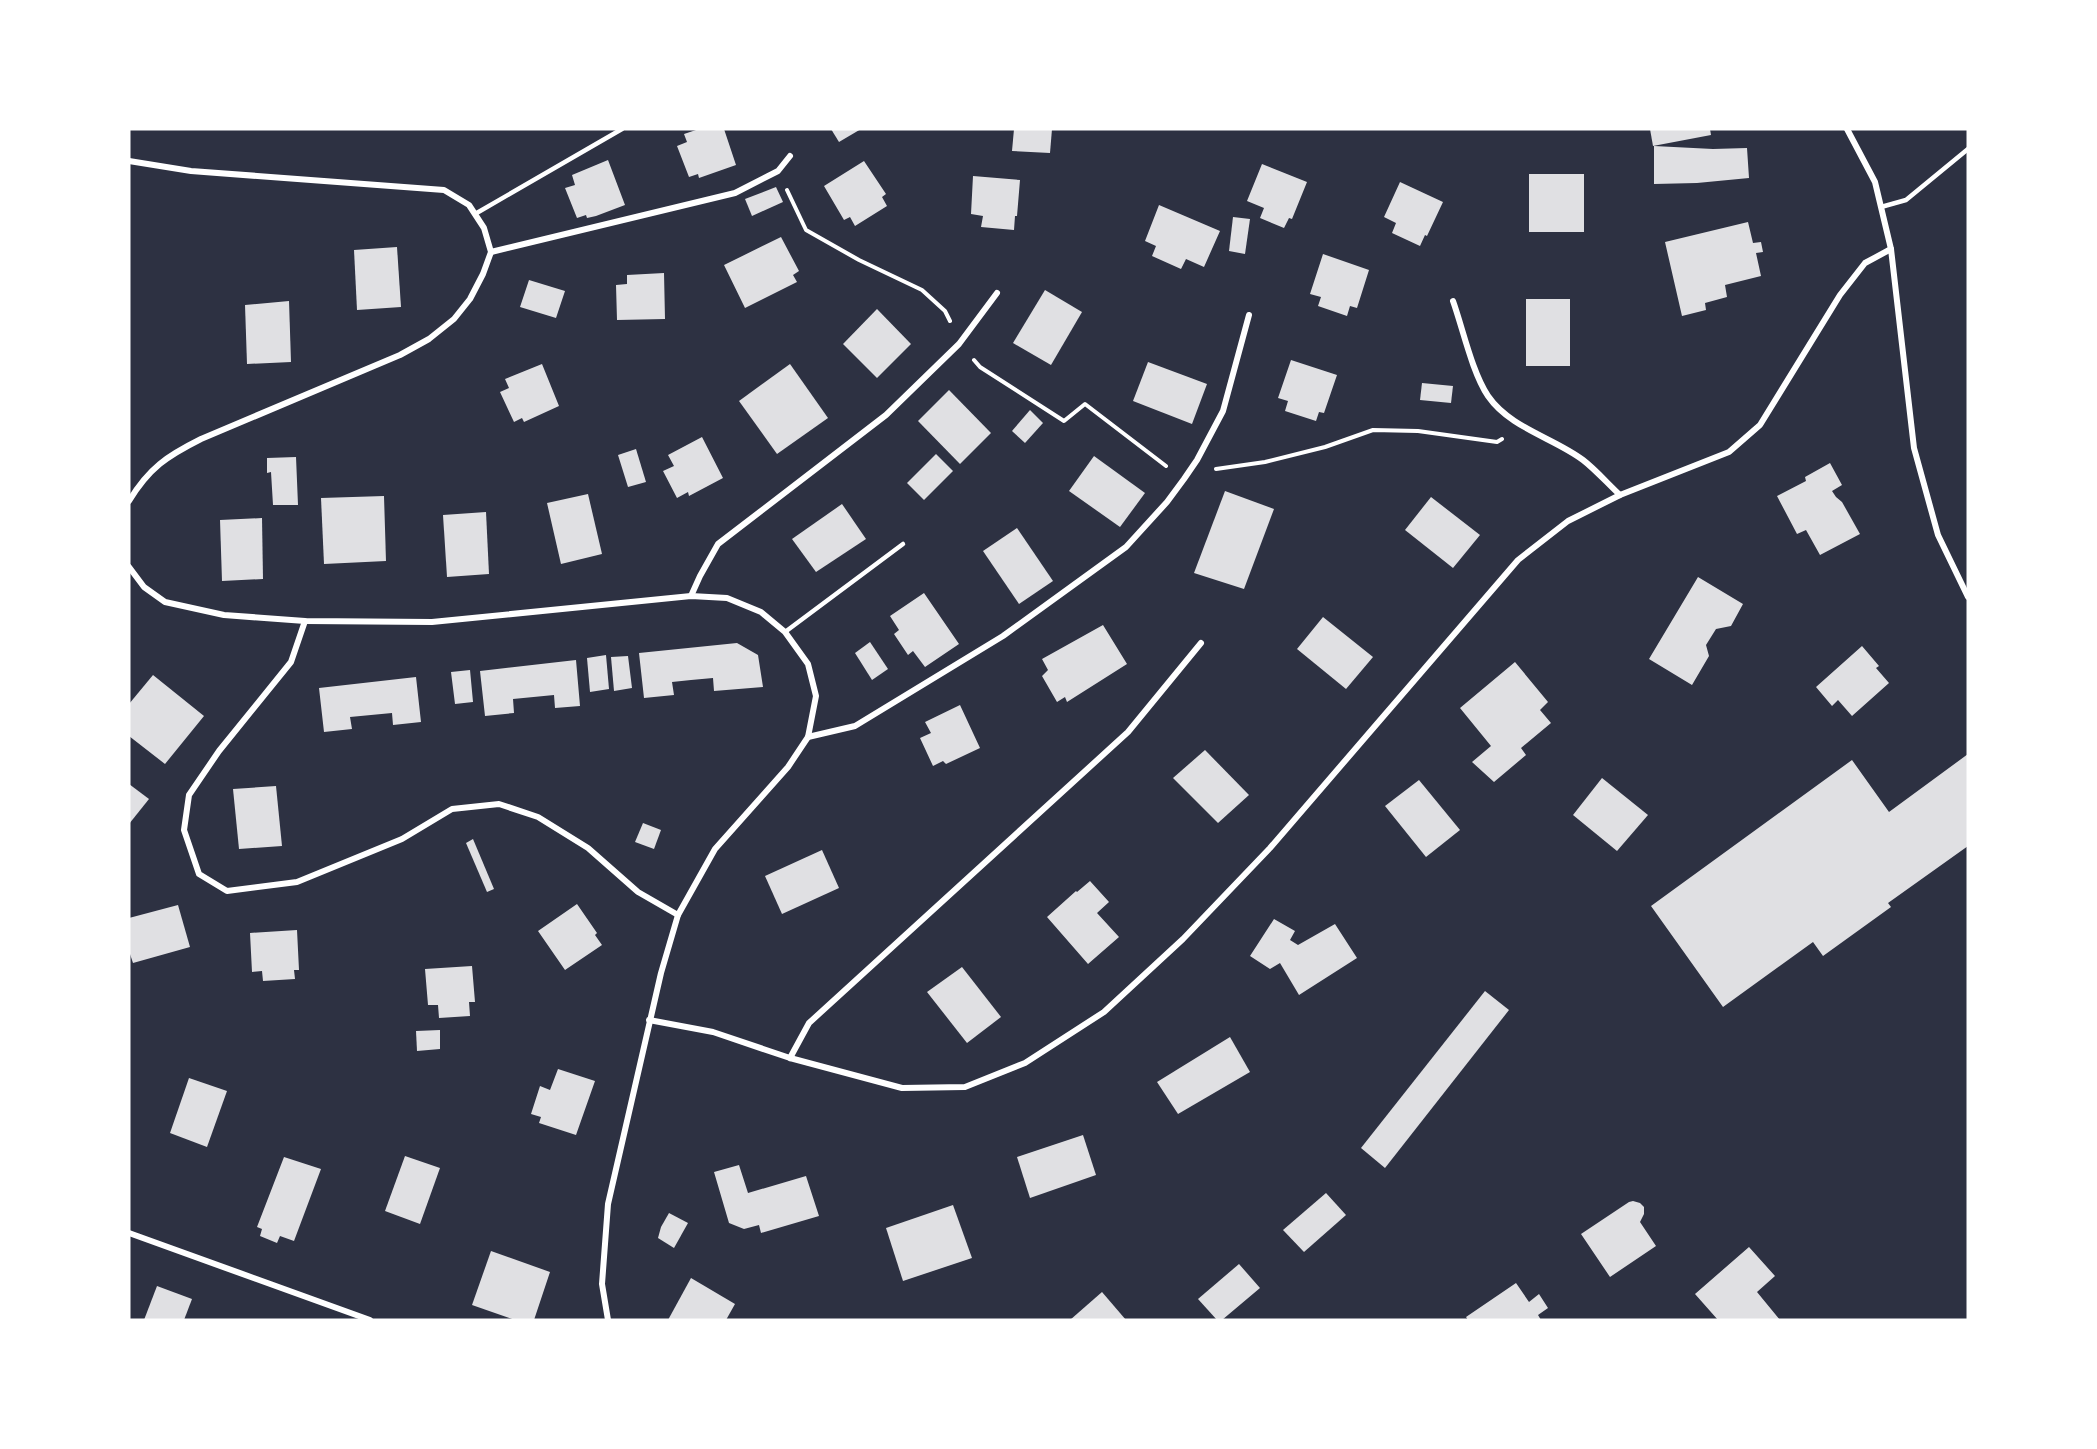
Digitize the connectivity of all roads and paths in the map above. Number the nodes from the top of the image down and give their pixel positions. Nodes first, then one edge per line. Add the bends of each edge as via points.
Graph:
1 (622, 129) edge
2 (1847, 129) edge
3 (1968, 149) edge
4 (790, 156) dead end
5 (129, 161) edge
6 (778, 171) junction
7 (1881, 207) junction
8 (475, 214) junction
9 (1891, 249) junction
10 (491, 252) junction
11 (997, 293) dead end
12 (1453, 302) dead end
13 (1249, 315) dead end
14 (960, 342) junction
15 (1528, 429) junction
16 (1191, 469) junction
17 (1184, 479) junction
18 (1620, 495) junction
19 (129, 501) edge
20 (903, 544) dead end
21 (129, 567) edge
22 (692, 596) junction
23 (1968, 597) edge
24 (305, 621) junction
25 (786, 632) junction
26 (1201, 643) dead end
27 (808, 736) junction
28 (678, 915) junction
29 (649, 1020) junction
30 (790, 1058) junction
31 (129, 1233) edge
32 (370, 1320) edge
33 (608, 1320) edge

1 - 8 lane
2 - 7 street via 1875,182
3 - 7 lane via 1906,200
4 - 6 street
5 - 8 street via 191,171 444,190 469,205
6 - 10 street via 735,193
6 - 14 path via 806,231 921,291 945,311
7 - 9 street
8 - 10 street
9 - 18 street via 1865,263 1840,295 1760,425 1729,452
9 - 23 street via 1914,448 1938,535
10 - 19 street via 470,299 454,319 429,339 169,455
11 - 14 street
12 - 15 street via 1489,397
13 - 16 street via 1223,411
14 - 17 path via 980,367 1064,421 1085,404
14 - 22 street via 886,415 718,544
15 - 16 path via 1497,442 1418,431 1373,430 1265,462
15 - 18 street via 1583,460
16 - 17 street
17 - 27 street via 1126,547 1003,636 855,726
18 - 30 street via 1568,521 1518,560 1270,848 1183,939 1104,1012 1025,1063 965,1088 902,1088
20 - 25 lane
21 - 24 street via 144,587 165,602 224,615
22 - 24 street via 432,622
22 - 25 street via 727,598 761,612
24 - 28 street via 291,662 189,795 184,830 200,874 227,891 297,882 402,839 452,809 498,804 538,817 588,848 638,892
25 - 27 street via 808,664 816,696
26 - 30 street via 1128,732 809,1023
27 - 28 street via 788,767 715,849
28 - 29 street
29 - 30 street via 714,1032
29 - 33 street via 608,1204 602,1284
31 - 32 street

